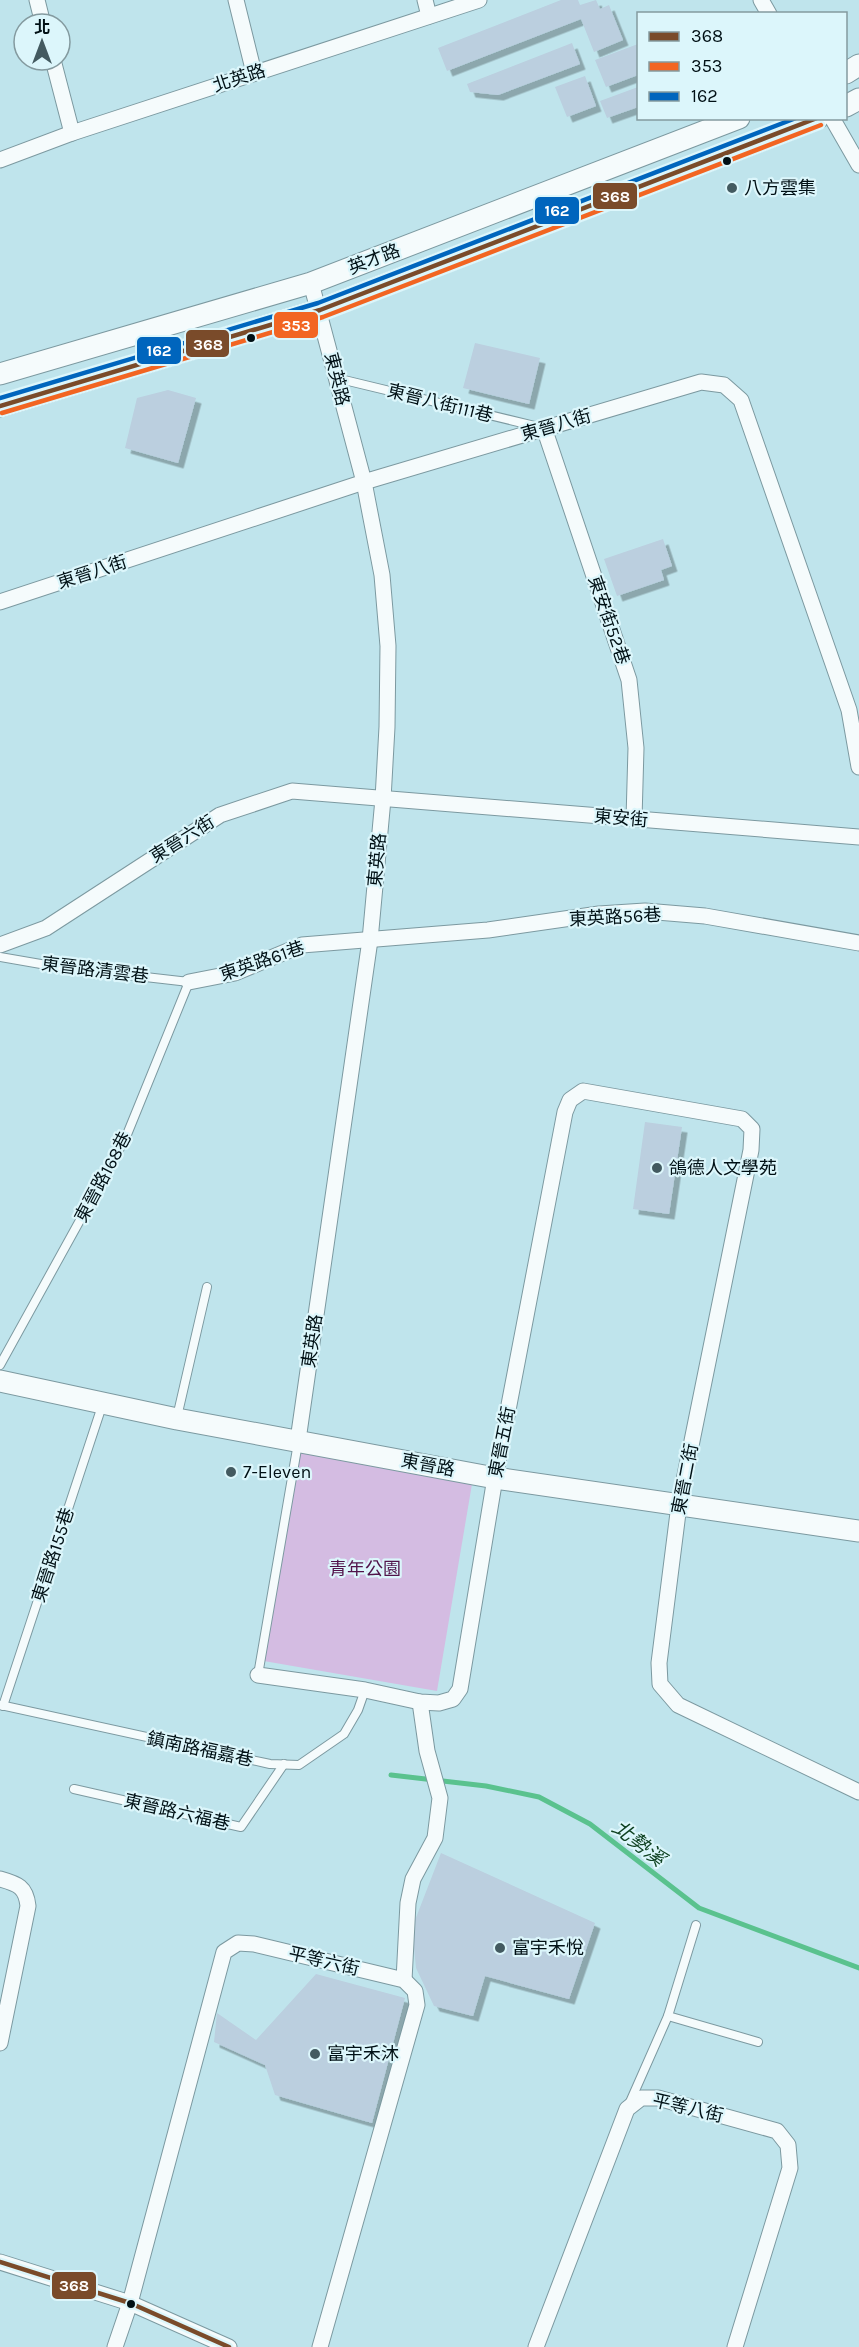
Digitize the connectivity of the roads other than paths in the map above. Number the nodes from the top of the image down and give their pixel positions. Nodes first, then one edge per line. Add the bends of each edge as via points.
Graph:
1 (236, 0) edge
2 (425, 0) edge
3 (479, 0) edge
4 (429, 16) junction
5 (56, 72) edge
6 (255, 73) junction
7 (734, 120) edge
8 (813, 120) edge
9 (833, 120) edge
10 (72, 133) junction
11 (0, 160) edge
12 (859, 165) edge
13 (312, 283) junction
14 (320, 310) junction
15 (0, 374) edge
16 (336, 378) junction
17 (0, 406) edge
18 (544, 428) junction
19 (364, 482) junction
20 (0, 602) edge
21 (859, 767) edge
22 (383, 799) junction
23 (634, 819) junction
24 (859, 837) edge
25 (370, 940) junction
26 (859, 943) edge
27 (0, 945) edge
28 (0, 957) edge
29 (189, 982) junction
30 (678, 1107) joint
31 (207, 1287) dead end
32 (0, 1365) edge
33 (0, 1381) edge
34 (103, 1403) junction
35 (177, 1419) junction
36 (298, 1440) junction
37 (495, 1478) junction
38 (679, 1505) junction
39 (859, 1531) edge
40 (258, 1675) joint
41 (365, 1690) junction
42 (420, 1702) junction
43 (2, 1706) edge
44 (284, 1764) junction
45 (74, 1789) dead end
46 (859, 1792) edge
47 (0, 1879) edge
48 (696, 1925) dead end
49 (404, 1980) junction
50 (668, 2016) junction
51 (758, 2042) dead end
52 (0, 2043) edge
53 (627, 2109) junction
54 (0, 2262) edge
55 (130, 2303) junction
56 (115, 2347) edge
57 (229, 2347) edge
58 (320, 2347) edge
59 (536, 2347) edge
60 (735, 2347) edge

1 - 6 street
2 - 4 street
3 - 4 street, 北英路
4 - 6 street, 北英路
5 - 10 street
6 - 10 street, 北英路
7 - 13 street, 英才路
8 - 14 street, 英才路
9 - 12 street
10 - 11 street, 北英路
13 - 14 street, 東英路
13 - 15 street, 英才路
14 - 16 street, 東英路
14 - 17 street, 英才路
16 - 18 lane, 東晉八街111巷
16 - 19 street, 東英路
18 - 19 street, 東晉八街
18 - 21 street, 東晉八街 via 701,382 724,386 741,400 849,710
18 - 23 street, 東安街52巷 via 629,680 636,748
19 - 20 street, 東晉八街
19 - 22 street, 東英路 via 382,575 388,646
22 - 23 street, 東安街
22 - 25 street, 東英路
22 - 27 street, 東晉六街 via 292,791 220,815 46,928
23 - 24 street, 東安街
25 - 26 street, 東英路56巷 via 645,911 705,916
25 - 29 street, 東英路61巷 via 302,945 235,973
25 - 36 street, 東英路
28 - 29 lane, 東晉路清雲巷
29 - 32 lane, 東晉路168巷 via 126,1137
30 - 37 street, 東晉五街 via 583,1091 570,1100
30 - 38 street, 東晉二街 via 742,1119 752,1129 751,1150
31 - 35 lane
33 - 34 street, 東晉路
34 - 35 street, 東晉路
34 - 43 lane, 東晉路155巷
35 - 36 street, 東晉路
36 - 37 street, 東晉路
36 - 40 lane
37 - 38 street, 東晉路
37 - 42 street, 東晉五街 via 460,1689 453,1699
38 - 39 street, 東晉路
38 - 46 street, 東晉二街 via 659,1663 660,1684 678,1705
40 - 41 street, 東晉五街
41 - 42 street, 東晉五街
41 - 44 lane, 鎮南路福嘉巷 via 344,1734 299,1765
42 - 49 street via 427,1751 440,1798 435,1838 413,1879 408,1903
43 - 44 lane, 鎮南路福嘉巷
44 - 45 lane, 東晉路六福巷 via 241,1827
47 - 52 street via 18,1884 26,1892 28,1906
48 - 50 lane
49 - 55 street, 平等六街 via 254,1944 238,1943 224,1952
49 - 58 street via 415,1991 417,2005
50 - 51 lane
50 - 53 lane
53 - 59 street, 平等八街
53 - 60 street, 平等八街 via 641,2098 658,2098 777,2131 788,2145 790,2168
54 - 55 street
55 - 56 street, 平等六街
55 - 57 street

